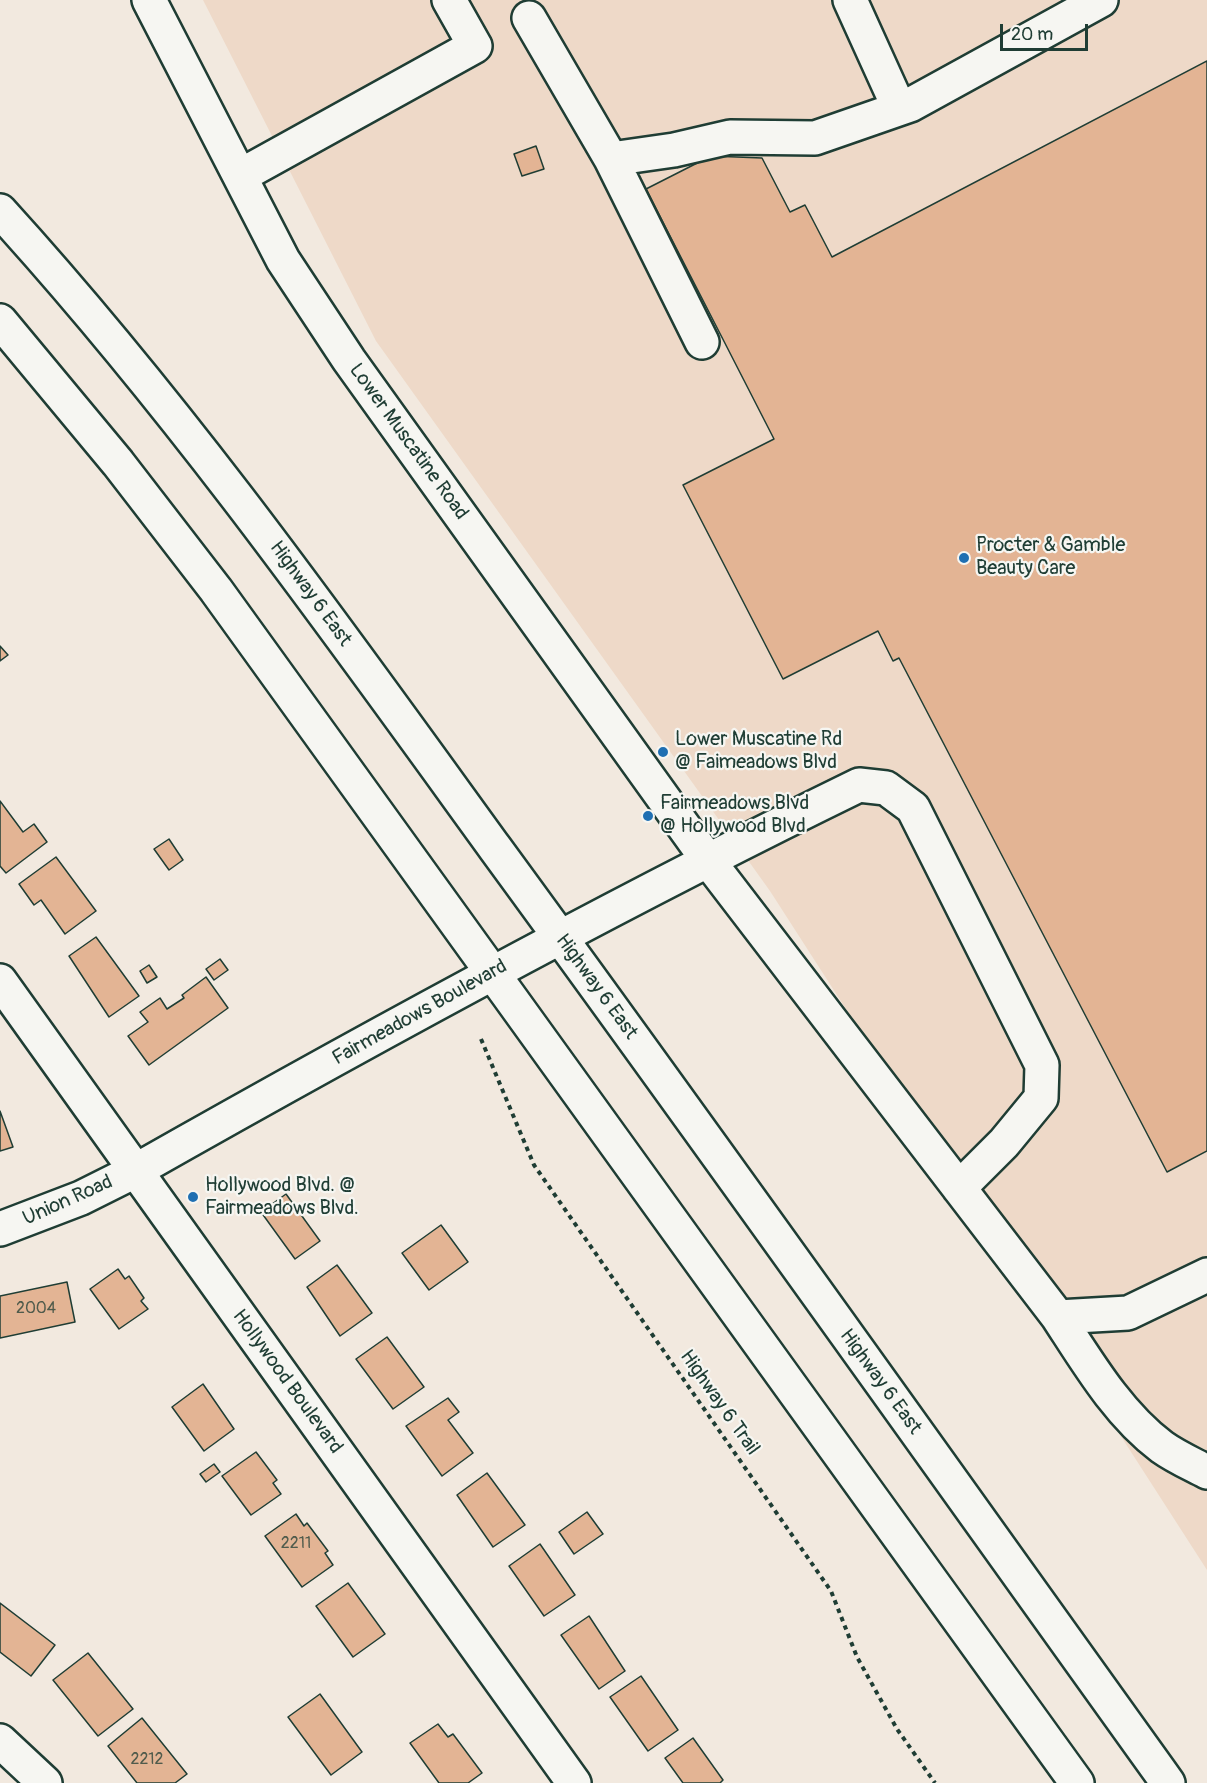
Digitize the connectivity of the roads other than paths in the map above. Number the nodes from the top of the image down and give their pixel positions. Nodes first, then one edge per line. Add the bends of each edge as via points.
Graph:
1 (149, 0) edge
2 (448, 0) edge
3 (850, 0) edge
4 (1101, 0) edge
5 (529, 18) dead end
6 (899, 108) junction
7 (611, 159) junction
8 (240, 176) junction
9 (0, 211) edge
10 (0, 321) edge
11 (702, 342) dead end
12 (707, 859) junction
13 (560, 936) junction
14 (493, 973) junction
15 (0, 981) edge
16 (135, 1171) junction
17 (959, 1188) junction
18 (0, 1228) edge
19 (1207, 1275) edge
20 (1058, 1317) junction
21 (1207, 1472) edge
22 (0, 1741) edge
23 (45, 1783) edge
24 (574, 1783) edge
25 (1077, 1783) edge
26 (1168, 1783) edge

1 - 8 main road, Lower Muscatine Road
2 - 8 main road via 475,46
3 - 6 main road
4 - 6 main road
5 - 7 main road
6 - 7 main road via 815,138 730,137
7 - 11 main road
8 - 12 main road, Lower Muscatine Road via 283,260 349,360
9 - 13 main road, Highway 6 East via 64,282 272,542
10 - 14 main road via 118,463 216,590
12 - 13 main road, Fairmeadows Boulevard
12 - 17 main road, Lower Muscatine Road
12 - 17 main road, Fairmeadows Boulevard via 859,785 886,788 913,808 1042,1065 1041,1098
13 - 14 main road, Fairmeadows Boulevard
13 - 26 main road, Highway 6 East
14 - 16 main road, Fairmeadows Boulevard
14 - 25 main road
15 - 16 main road, Hollywood Boulevard
16 - 18 main road, Union Road via 81,1198
16 - 24 main road, Hollywood Boulevard
17 - 20 main road, Lower Muscatine Road
19 - 20 main road via 1128,1313
20 - 21 main road, Lower Muscatine Road via 1100,1380 1137,1424 1163,1448
22 - 23 main road

